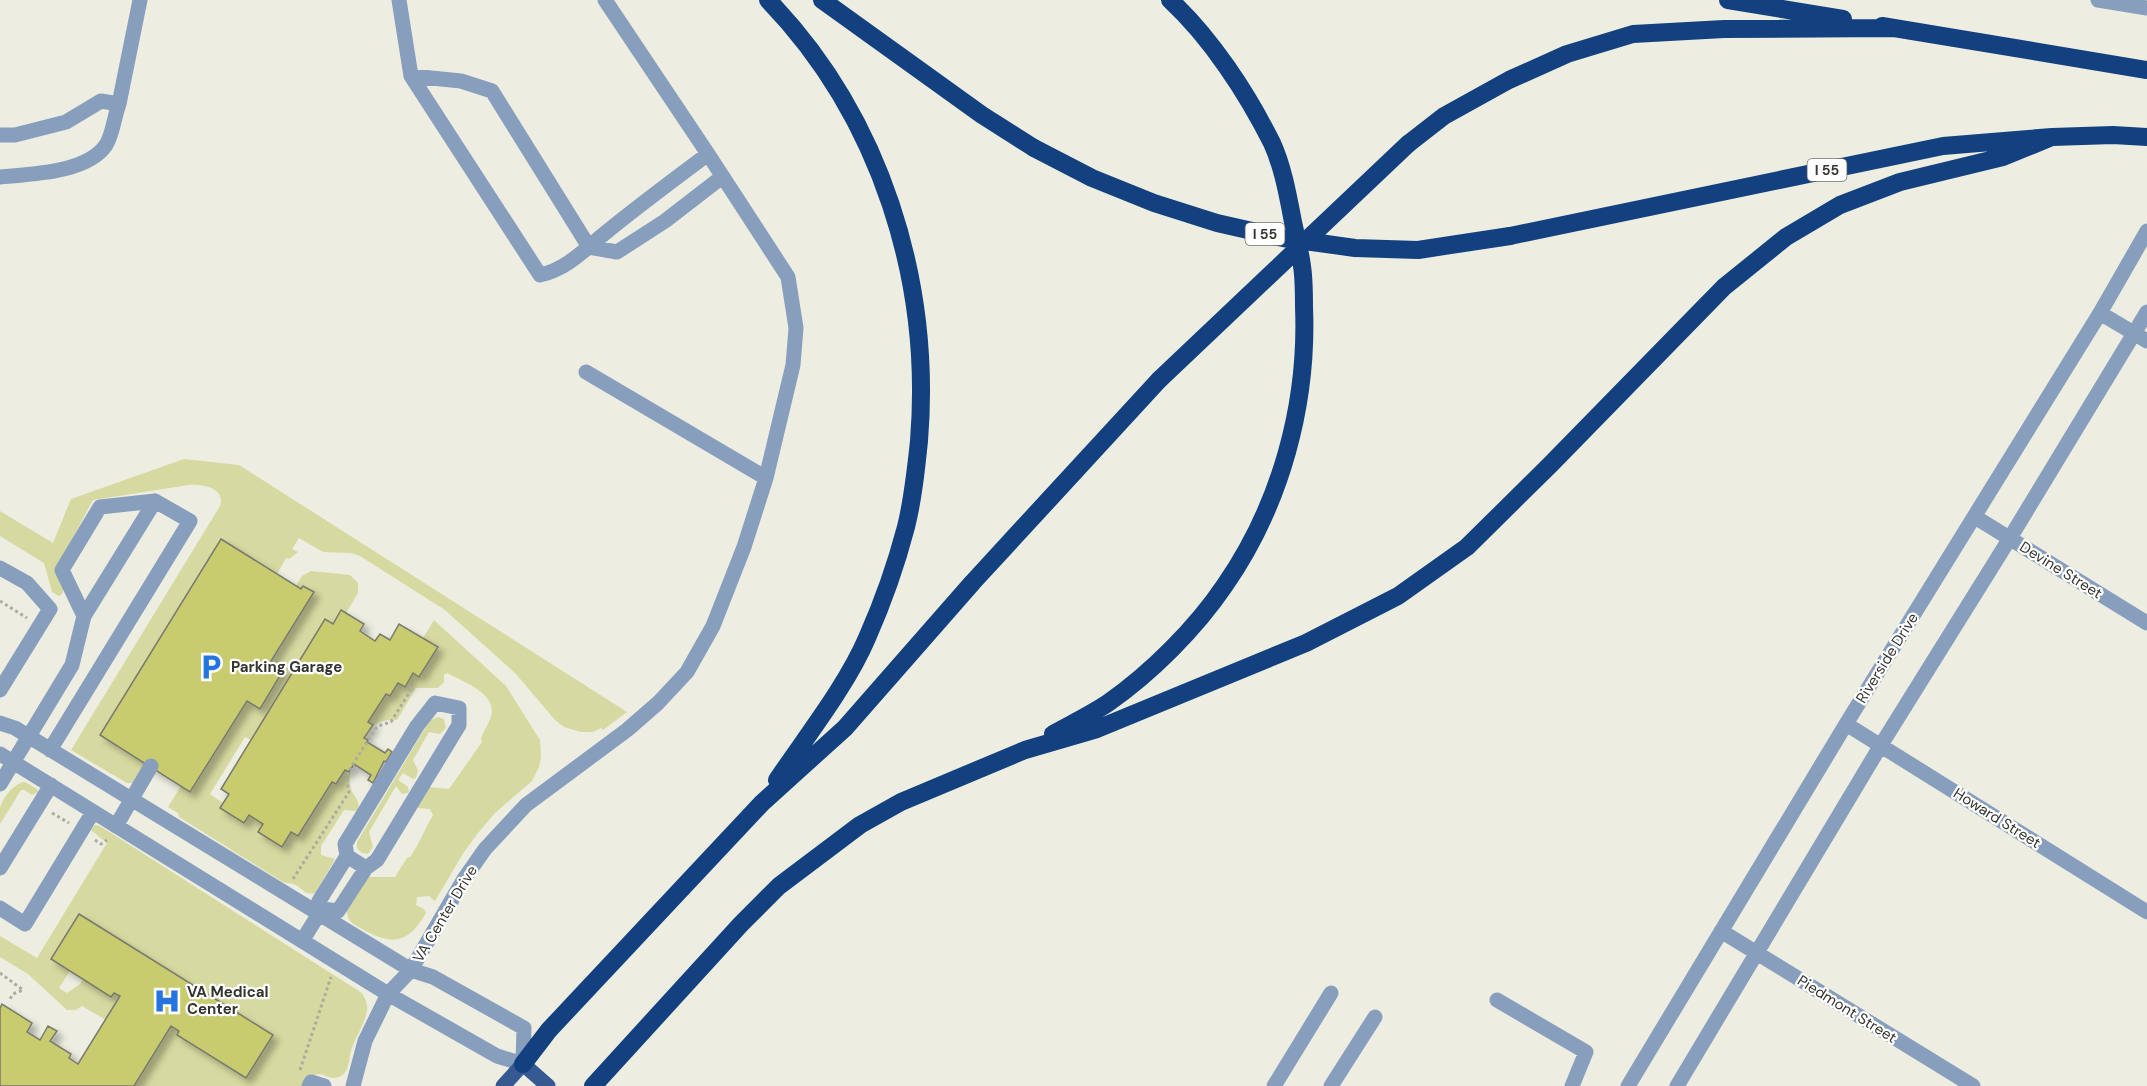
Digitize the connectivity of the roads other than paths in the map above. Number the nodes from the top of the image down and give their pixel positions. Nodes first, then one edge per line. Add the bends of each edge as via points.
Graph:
1 (140, 0) edge
2 (399, 0) edge
3 (605, 0) edge
4 (768, 0) edge
5 (822, 0) edge
6 (1170, 0) edge
7 (1728, 0) edge
8 (2098, 0) edge
9 (2147, 8) edge
10 (1894, 28) junction
11 (2147, 70) edge
12 (411, 76) junction
13 (119, 104) junction
14 (0, 135) edge
15 (2052, 137) junction
16 (2147, 137) edge
17 (708, 154) junction
18 (0, 177) edge
19 (722, 177) junction
20 (2147, 231) edge
21 (589, 247) junction
22 (2147, 312) edge
23 (2100, 313) junction
24 (2141, 337) edge
25 (586, 372) dead end
26 (766, 478) junction
27 (155, 501) junction
28 (1975, 517) junction
29 (2010, 538) junction
30 (0, 568) edge
31 (73, 593) junction
32 (50, 609) junction
33 (84, 616) junction
34 (2147, 623) edge
35 (0, 690) edge
36 (0, 723) edge
37 (1846, 724) junction
38 (30, 737) junction
39 (1881, 745) junction
40 (50, 750) junction
41 (1025, 750) junction
42 (0, 754) edge
43 (13, 762) junction
44 (151, 766) dead end
45 (0, 784) edge
46 (51, 785) junction
47 (131, 800) junction
48 (762, 803) junction
49 (93, 812) junction
50 (115, 831) junction
51 (347, 856) junction
52 (0, 868) edge
53 (366, 868) junction
54 (0, 908) edge
55 (321, 912) junction
56 (2147, 912) edge
57 (1721, 931) junction
58 (302, 942) junction
59 (1757, 953) junction
60 (411, 970) junction
61 (1331, 993) dead end
62 (388, 994) junction
63 (1497, 1000) dead end
64 (1375, 1017) dead end
65 (523, 1064) junction
66 (304, 1080) edge
67 (324, 1086) edge
68 (352, 1086) edge
69 (503, 1086) edge
70 (548, 1086) edge
71 (593, 1086) edge
72 (1274, 1086) edge
73 (1331, 1086) edge
74 (1572, 1086) edge
75 (1629, 1086) edge
76 (1677, 1086) edge
77 (1973, 1086) edge

1 - 13 street
2 - 12 street
3 - 17 street, VA Center Drive
4 - 48 highway via 823,66 875,162 907,256 922,367 916,469 907,525 892,573 855,660
5 - 15 highway, I 55, bridge via 946,90 1034,148 1092,178 1217,223 1355,248 1418,250 1510,236 1943,146
6 - 41 highway via 1219,55 1272,145 1288,197 1302,267 1305,334 1299,400 1274,493 1225,585 1152,668 1107,703
7 - 10 highway
8 - 9 street
10 - 11 highway
10 - 48 highway, bridge via 1633,34 1567,54 1444,116 1408,144 1159,380 845,728
12 - 21 street via 461,81 492,91
12 - 21 street via 540,275 555,272
13 - 14 street via 101,101 66,122
13 - 18 street via 106,145 94,157 63,170
15 - 16 highway, I 55
15 - 41 highway via 2003,157 1900,182 1840,205 1786,237 1724,287 1467,547 1398,596 1265,660 1097,729
17 - 19 street, VA Center Drive
17 - 21 street
19 - 21 street via 617,252
19 - 26 street, VA Center Drive via 788,277 794,304 793,365
20 - 23 street, Riverside Drive
22 - 24 street
23 - 24 street
23 - 28 street, Riverside Drive
24 - 29 street
25 - 26 street
26 - 60 street, VA Center Drive via 713,626 687,672 627,730 526,805 485,849
27 - 31 street via 100,507 62,570
27 - 33 street
27 - 40 street via 190,522
28 - 29 street, Devine Street
28 - 37 street, Riverside Drive
29 - 34 street, Devine Street
29 - 39 street
30 - 32 street via 27,583
31 - 32 street
31 - 33 street
32 - 35 street
33 - 38 street via 72,664
36 - 38 street
37 - 39 street, Howard Street
37 - 57 street, Riverside Drive
38 - 40 street
38 - 43 street
39 - 56 street, Howard Street
39 - 59 street
40 - 47 street
41 - 71 highway via 901,802 860,825 779,886
42 - 43 street
43 - 45 street
43 - 46 street
44 - 47 street
46 - 49 street
46 - 52 street
47 - 50 street
47 - 55 street
48 - 65 highway via 549,1030
49 - 50 street
49 - 54 street via 25,924
50 - 58 street
51 - 53 street
51 - 53 street via 345,844 417,726 435,703 459,708 459,725 377,860
51 - 55 street via 319,901
53 - 55 street via 338,911
55 - 58 street
55 - 60 street
57 - 59 street, Piedmont Street
57 - 75 street, Riverside Drive
58 - 62 street
59 - 76 street
59 - 77 street, Piedmont Street
60 - 62 street, VA Center Drive
60 - 65 street via 433,977 524,1028
61 - 72 street
62 - 65 street via 497,1056
62 - 68 street, VA Center Drive via 365,1041
63 - 74 street via 1586,1052
64 - 73 street
65 - 69 main road
65 - 70 main road
66 - 67 street

